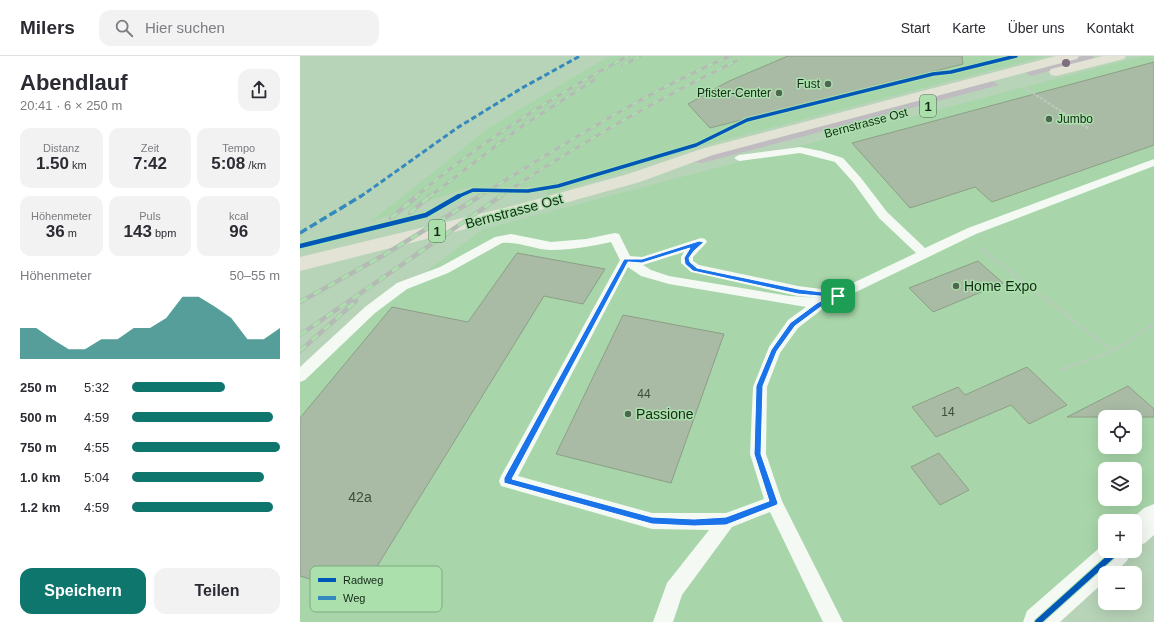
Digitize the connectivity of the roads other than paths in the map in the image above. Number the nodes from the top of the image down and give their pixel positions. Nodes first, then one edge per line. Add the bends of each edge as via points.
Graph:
1 (1072, 56) edge
2 (1119, 56) edge
3 (738, 158) junction
4 (1154, 162) edge
5 (634, 178) junction
6 (924, 254) junction
7 (626, 260) junction
8 (300, 264) edge
9 (838, 296) junction
10 (820, 304) junction
11 (300, 376) edge
12 (774, 503) junction
13 (1154, 517) edge
14 (726, 521) junction
15 (1142, 528) edge
16 (1109, 558) edge
17 (663, 622) edge
18 (833, 622) edge
19 (1038, 622) edge

1 - 5 main road, Bernstrasse Ost via 707,152
2 - 3 main road, Bernstrasse Ost / 1
3 - 5 main road, Bernstrasse Ost / 1
3 - 6 lane via 800,150 839,160 883,215
4 - 6 lane via 964,235
5 - 8 main road, Bernstrasse Ost / 1 via 523,209
6 - 9 lane
7 - 9 lane via 642,261 704,241 692,249 687,258 687,263 695,270 798,292
7 - 10 lane via 646,273 669,280
7 - 11 lane via 615,237 551,246 511,238 499,240 444,270 402,286 370,310
7 - 14 lane via 507,481 652,521
9 - 10 lane
10 - 12 lane via 793,324 774,350 760,386 758,454
12 - 14 lane
12 - 18 lane
13 - 15 street
14 - 17 lane via 674,590
16 - 19 street

